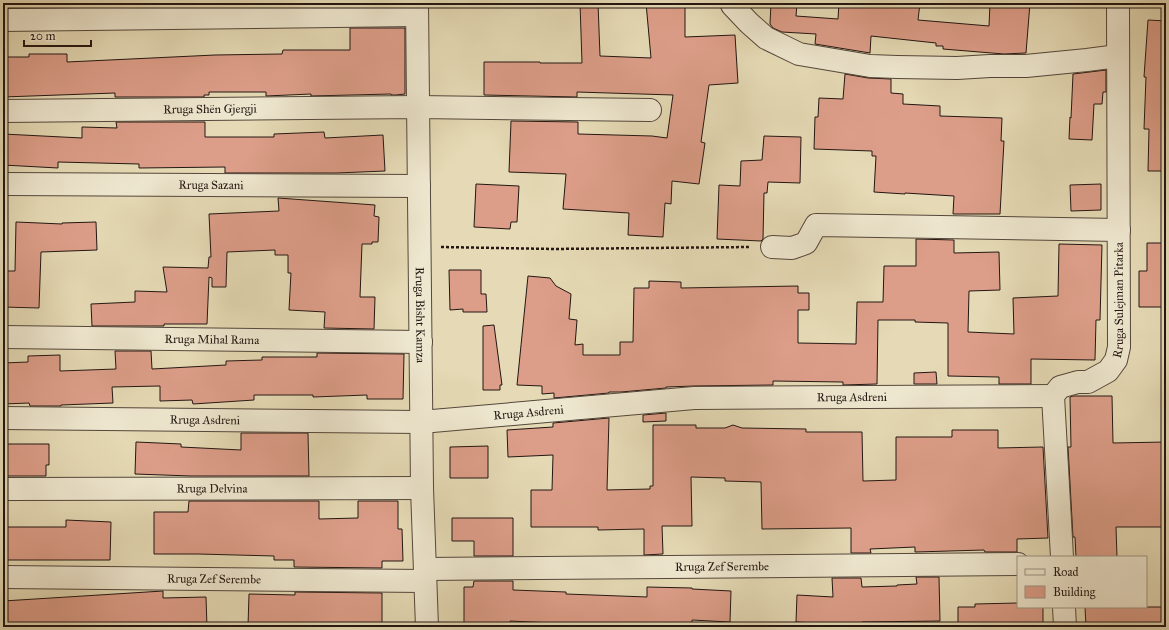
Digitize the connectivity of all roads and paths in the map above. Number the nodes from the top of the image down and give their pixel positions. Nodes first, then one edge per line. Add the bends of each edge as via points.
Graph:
1 (732, 3) edge
2 (1118, 3) edge
3 (417, 9) edge
4 (3, 20) edge
5 (1118, 56) junction
6 (418, 107) junction
7 (650, 110) dead end
8 (3, 111) edge
9 (3, 184) edge
10 (419, 186) junction
11 (1119, 230) junction
12 (419, 246) junction
13 (772, 247) joint
14 (3, 337) edge
15 (421, 342) junction
16 (1053, 396) junction
17 (3, 418) edge
18 (421, 422) junction
19 (422, 488) junction
20 (3, 489) edge
21 (1062, 556) edge
22 (1017, 564) edge
23 (425, 575) junction
24 (3, 576) edge
25 (1064, 608) edge
26 (427, 627) edge
27 (1065, 627) edge

1 - 5 street via 766,38 799,54 870,66 1026,66
2 - 5 street, Rruga Sulejman Pitarka
3 - 4 street
3 - 6 street, Rruga Bisht Kamza
5 - 11 street, Rruga Sulejman Pitarka
6 - 7 street, Rruga Shën Gjergji
6 - 8 street, Rruga Shën Gjergji
6 - 10 street, Rruga Bisht Kamza
9 - 10 street, Rruga Sazani
10 - 12 street, Rruga Bisht Kamza
11 - 13 street via 816,225 806,243 792,248
11 - 16 street, Rruga Sulejman Pitarka via 1119,347 1116,360 1108,371 1095,379 1060,387
12 - 13 path via 553,249
12 - 15 street, Rruga Bisht Kamza
14 - 15 street, Rruga Mihal Rama
15 - 18 street, Rruga Bisht Kamza
16 - 18 street, Rruga Asdreni via 694,398
16 - 21 street
17 - 18 street, Rruga Asdreni
18 - 19 street, Rruga Bisht Kamza
19 - 20 street, Rruga Delvina
19 - 23 street, Rruga Bisht Kamza
22 - 23 street, Rruga Zef Serembe
23 - 24 street, Rruga Zef Serembe
23 - 26 street, Rruga Bisht Kamza
25 - 27 street

